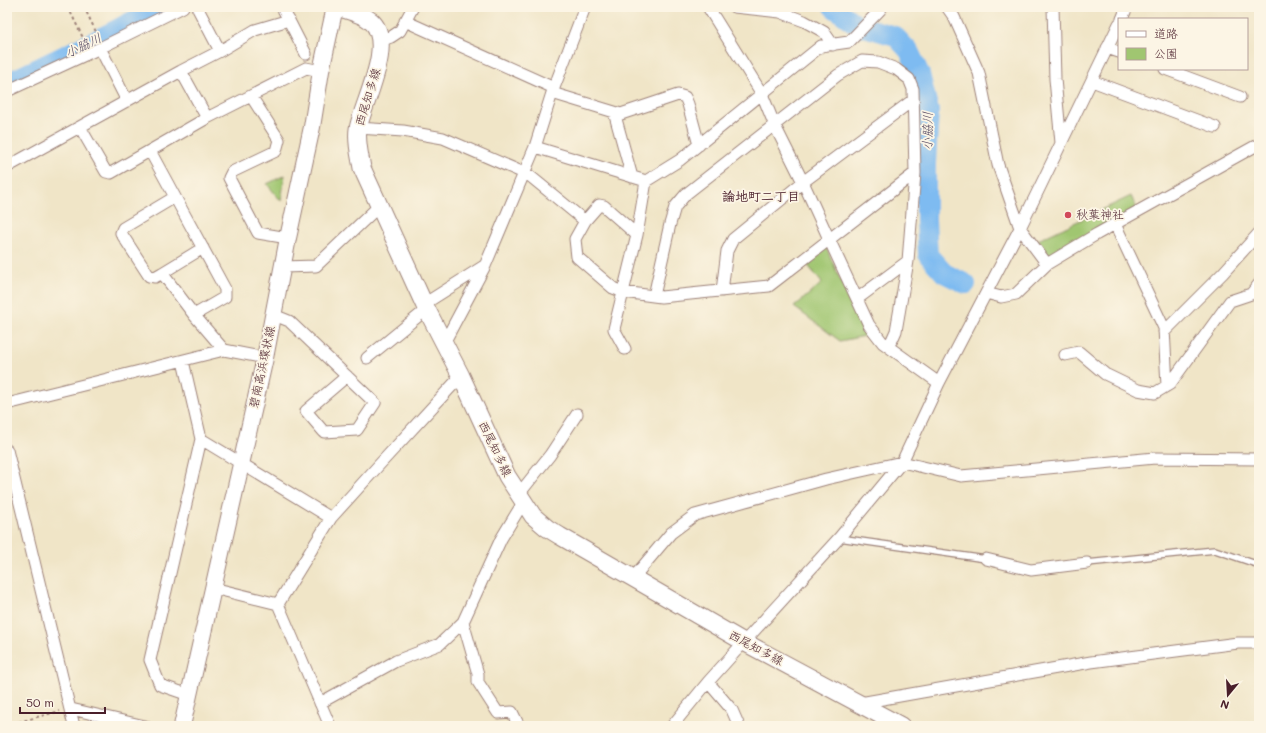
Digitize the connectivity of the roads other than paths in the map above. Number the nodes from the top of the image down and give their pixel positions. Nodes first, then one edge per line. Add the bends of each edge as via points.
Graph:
1 (183, 7) edge
2 (197, 7) edge
3 (282, 7) edge
4 (336, 7) edge
5 (413, 7) edge
6 (585, 7) edge
7 (734, 7) edge
8 (882, 7) edge
9 (947, 7) edge
10 (1053, 7) edge
11 (1127, 7) edge
12 (710, 8) edge
13 (1122, 18) edge
14 (289, 20) junction
15 (405, 21) junction
16 (1118, 26) edge
17 (380, 41) junction
18 (832, 45) junction
19 (1108, 48) junction
20 (98, 49) junction
21 (220, 51) junction
22 (1118, 52) edge
23 (306, 54) dead end
24 (1168, 70) edge
25 (181, 71) junction
26 (321, 71) junction
27 (1092, 81) junction
28 (7, 91) edge
29 (553, 91) junction
30 (762, 94) junction
31 (251, 96) junction
32 (1240, 96) dead end
33 (913, 100) junction
34 (127, 101) junction
35 (614, 112) junction
36 (207, 118) junction
37 (775, 126) junction
38 (80, 127) junction
39 (1215, 127) dead end
40 (358, 128) junction
41 (1061, 144) junction
42 (1259, 144) edge
43 (698, 145) junction
44 (535, 147) junction
45 (150, 150) junction
46 (7, 167) edge
47 (524, 172) junction
48 (915, 173) junction
49 (632, 177) junction
50 (646, 181) junction
51 (803, 182) junction
52 (175, 197) junction
53 (379, 206) junction
54 (585, 221) junction
55 (1115, 224) junction
56 (1020, 228) junction
57 (1259, 234) edge
58 (637, 235) junction
59 (288, 238) junction
60 (829, 239) junction
61 (204, 248) junction
62 (908, 261) junction
63 (1047, 264) junction
64 (485, 266) junction
65 (283, 267) junction
66 (162, 273) junction
67 (1259, 284) edge
68 (722, 291) junction
69 (622, 292) junction
70 (986, 293) junction
71 (654, 296) junction
72 (857, 299) junction
73 (426, 306) junction
74 (194, 315) junction
75 (274, 315) junction
76 (1164, 332) junction
77 (444, 343) junction
78 (887, 346) junction
79 (625, 349) dead end
80 (224, 350) junction
81 (1065, 355) dead end
82 (265, 358) junction
83 (367, 358) dead end
84 (182, 361) junction
85 (347, 376) junction
86 (460, 376) junction
87 (939, 383) junction
88 (1166, 386) junction
89 (7, 404) edge
90 (577, 414) dead end
91 (201, 439) junction
92 (7, 450) edge
93 (1259, 459) edge
94 (902, 462) junction
95 (241, 463) junction
96 (521, 498) junction
97 (331, 518) junction
98 (839, 538) junction
99 (986, 559) joint
100 (1087, 563) joint
101 (1259, 565) edge
102 (633, 578) junction
103 (213, 588) junction
104 (278, 604) junction
105 (463, 622) junction
106 (744, 642) junction
107 (1259, 643) edge
108 (708, 682) junction
109 (189, 695) junction
110 (320, 703) junction
111 (860, 703) junction
112 (71, 709) junction
113 (74, 726) edge
114 (145, 726) edge
115 (182, 726) edge
116 (330, 726) edge
117 (520, 726) edge
118 (672, 726) edge
119 (738, 726) edge
120 (901, 726) edge

1 - 20 street
2 - 21 street
3 - 14 street
4 - 17 main road, 西尾知多線 via 362,14 372,22
4 - 26 main road, 碧南高浜環状線
5 - 15 street
6 - 29 street
7 - 18 street via 780,12 804,21 824,32
8 - 18 street via 849,42
9 - 56 street via 979,73 998,165
10 - 41 street
11 - 13 street
12 - 30 street
14 - 21 street via 255,30
14 - 23 street
15 - 17 street via 400,31
15 - 29 street
16 - 19 street
17 - 40 main road, 西尾知多線 via 378,69
18 - 30 street via 821,46
19 - 22 street
19 - 27 street
20 - 28 street
20 - 34 street
21 - 25 street
24 - 32 street
25 - 34 street
25 - 36 street
26 - 31 street via 306,68
26 - 59 main road, 碧南高浜環状線 via 312,127
27 - 39 street
27 - 41 street
29 - 35 street
29 - 44 street
30 - 37 street
30 - 43 street
31 - 36 street
31 - 59 street via 279,140 276,150 232,172 229,178 258,233
33 - 37 street via 913,89 909,79 896,69 878,62 862,61 838,75
33 - 48 street
33 - 51 street
34 - 38 street
35 - 43 street via 621,114 678,95 685,97
35 - 49 street
36 - 45 street
37 - 51 street
37 - 71 street via 686,194 675,208
38 - 45 street via 106,172 111,174
38 - 46 street
40 - 47 street via 403,131 443,138
40 - 53 main road, 西尾知多線 via 362,168
41 - 56 street
42 - 55 street
43 - 50 street via 680,160
44 - 47 street
44 - 49 street
45 - 52 street
47 - 54 street
47 - 64 street
48 - 60 street
48 - 62 street
49 - 50 street
50 - 58 street
51 - 60 street
51 - 68 street via 732,239 727,251
52 - 61 street
52 - 66 street via 123,228 121,234 149,276 155,277
53 - 65 street via 316,266
53 - 73 main road, 西尾知多線
54 - 58 street via 599,205 604,206
54 - 69 street via 575,239 577,257 613,288
55 - 63 street
55 - 76 street
56 - 63 street
56 - 70 street
57 - 76 street
58 - 69 street
59 - 65 main road, 碧南高浜環状線
60 - 68 street via 769,286
60 - 72 street
61 - 66 street
61 - 74 street via 225,290 225,297
62 - 72 street
62 - 78 street via 896,331
63 - 70 street via 1016,294 1001,297
64 - 73 street
64 - 77 street
65 - 75 main road, 碧南高浜環状線
66 - 74 street
67 - 88 street via 1251,294 1230,301
68 - 71 street
69 - 71 street
69 - 79 street via 614,329
70 - 87 street
72 - 78 street via 869,325
73 - 77 main road, 西尾知多線
73 - 83 street
74 - 80 street
75 - 82 main road, 碧南高浜環状線
75 - 85 street via 289,321
76 - 88 street
77 - 86 main road, 西尾知多線
78 - 87 street
80 - 82 street
80 - 84 street
81 - 88 street via 1079,352 1105,374 1138,390 1155,393
82 - 95 main road, 碧南高浜環状線
84 - 89 street
84 - 91 street
85 - 85 street via 306,411 324,432 357,430 375,403
86 - 96 main road, 西尾知多線 via 507,476
86 - 97 street
87 - 94 street
90 - 96 street
91 - 95 street
91 - 109 street via 150,660 160,685
92 - 112 street
93 - 94 street via 1155,458 961,476
94 - 98 street
94 - 102 street via 826,479 695,515 672,533
95 - 97 street
95 - 103 main road, 碧南高浜環状線
96 - 102 main road, 西尾知多線 via 533,516 547,528
96 - 105 street
97 - 104 street
98 - 99 lane
98 - 106 street
99 - 100 street via 1031,570
100 - 101 lane via 1215,550
102 - 106 main road, 西尾知多線
103 - 104 street
103 - 109 main road, 碧南高浜環状線
104 - 110 street
105 - 110 street via 440,644 396,661
105 - 117 street via 478,682 498,713 512,712
106 - 108 street
106 - 111 main road, 西尾知多線
107 - 111 street via 1238,643 1091,662
108 - 118 street
108 - 119 street via 732,710
109 - 115 main road, 碧南高浜環状線
110 - 116 street
111 - 120 main road, 西尾知多線
112 - 113 street
112 - 114 street

